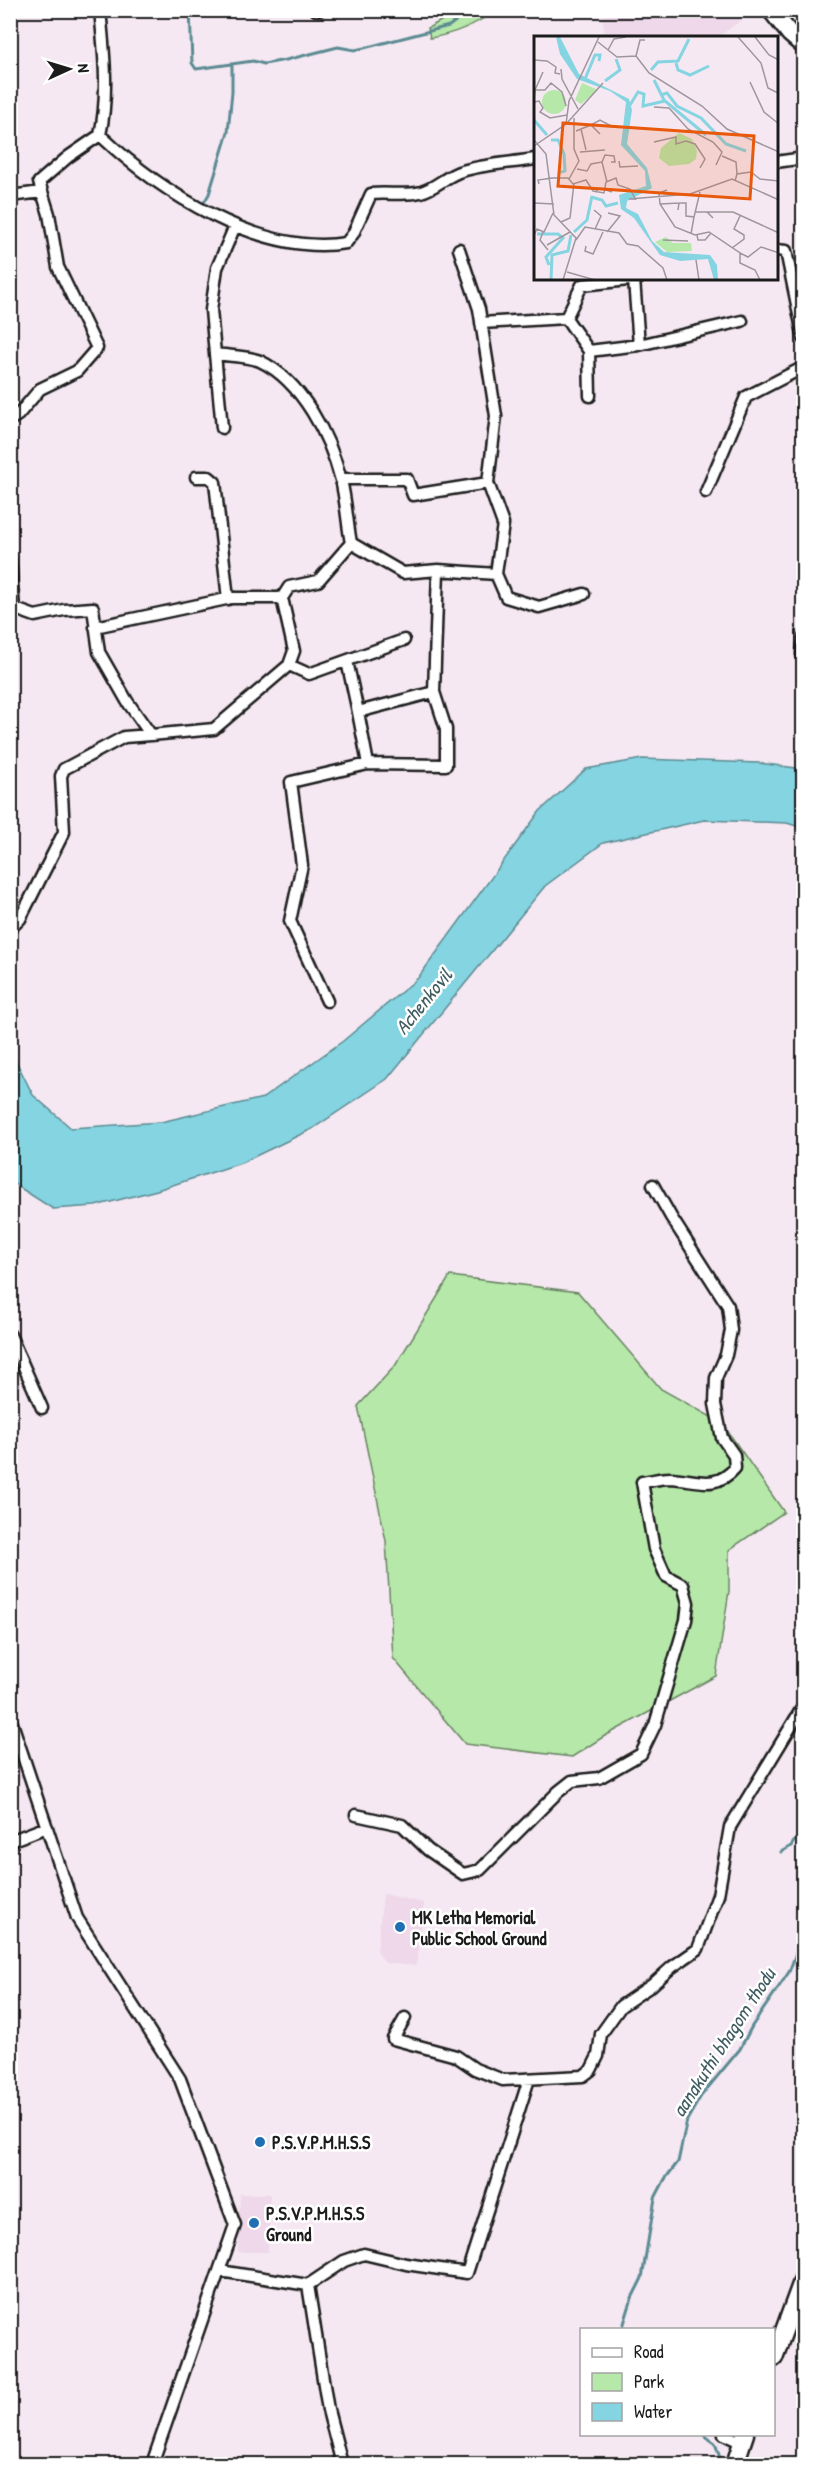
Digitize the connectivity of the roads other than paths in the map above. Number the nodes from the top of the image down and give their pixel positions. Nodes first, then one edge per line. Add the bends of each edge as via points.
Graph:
1 (100, 10) edge
2 (771, 10) edge
3 (804, 46) edge
4 (100, 135) junction
5 (804, 158) edge
6 (534, 159) edge
7 (778, 162) edge
8 (42, 192) junction
9 (10, 196) edge
10 (235, 226) junction
11 (459, 249) dead end
12 (778, 250) edge
13 (636, 280) edge
14 (566, 318) junction
15 (742, 321) dead end
16 (481, 323) junction
17 (804, 339) edge
18 (639, 345) junction
19 (589, 351) junction
20 (215, 354) junction
21 (804, 368) edge
22 (590, 396) dead end
23 (10, 420) edge
24 (222, 428) dead end
25 (196, 477) dead end
26 (340, 479) junction
27 (488, 483) junction
28 (706, 492) dead end
29 (351, 543) junction
30 (10, 560) edge
31 (438, 570) junction
32 (496, 574) junction
33 (584, 594) dead end
34 (282, 598) junction
35 (228, 599) junction
36 (12, 610) edge
37 (95, 627) junction
38 (804, 638) edge
39 (404, 640) dead end
40 (802, 654) edge
41 (347, 661) junction
42 (289, 665) junction
43 (434, 692) junction
44 (358, 712) junction
45 (151, 735) junction
46 (368, 764) junction
47 (10, 929) edge
48 (327, 1001) dead end
49 (653, 1185) dead end
50 (10, 1335) edge
51 (42, 1408) dead end
52 (804, 1705) edge
53 (10, 1717) edge
54 (356, 1815) dead end
55 (47, 1827) junction
56 (10, 1841) edge
57 (405, 2018) dead end
58 (529, 2079) junction
59 (220, 2271) junction
60 (804, 2276) edge
61 (308, 2285) junction
62 (775, 2355) edge
63 (744, 2439) edge
64 (152, 2464) edge
65 (342, 2464) edge
66 (735, 2464) edge

1 - 4 street via 104,115
2 - 3 main road
4 - 8 street via 39,182
4 - 10 street via 162,186
5 - 7 street
6 - 10 street via 460,171 421,192 370,194 346,243 282,240
8 - 9 street
8 - 23 street via 58,267 97,348 77,371 40,389
10 - 20 street via 217,268 211,310
11 - 16 street
12 - 17 street via 786,251
13 - 14 street via 582,285
13 - 18 street
14 - 16 street
14 - 19 street
15 - 18 street
16 - 27 street via 495,416
18 - 19 street
19 - 22 street
20 - 24 street
20 - 26 street via 260,361 293,385 320,425
21 - 28 street via 746,397
25 - 35 street via 209,477 214,482
26 - 27 street via 406,478 413,495
26 - 29 street
27 - 32 street via 503,524
29 - 31 street via 403,573
29 - 34 street via 318,581 290,587
30 - 36 street
31 - 32 street
31 - 43 street
32 - 33 street via 506,597 539,607
34 - 35 street
34 - 42 street via 294,651
35 - 37 street
36 - 37 street via 35,616 93,609
37 - 45 street via 99,652
38 - 40 street
39 - 41 street
41 - 42 street via 309,674
41 - 44 street
42 - 45 street via 214,729
43 - 44 street
43 - 46 street via 446,729 446,765
44 - 46 street
45 - 47 street via 124,737 64,769 64,832 20,919
46 - 48 street via 291,782 302,866 290,921
49 - 54 street via 728,1306 731,1330 716,1378 715,1404 722,1438 734,1455 735,1468 726,1478 711,1482 667,1478 642,1482 654,1549 666,1576 683,1585 688,1603 651,1735 634,1759 599,1778 572,1781 558,1792 480,1870 463,1874 428,1850 402,1825
50 - 51 street
52 - 58 street via 730,1827 718,1895 698,1949 621,2006 602,2034 591,2070 583,2076
53 - 55 street
55 - 56 street
55 - 59 street via 77,1918 184,2089 235,2225
57 - 58 street via 393,2039 456,2056 503,2080
58 - 61 street via 467,2273 364,2254 344,2261
59 - 61 street
59 - 64 street
60 - 62 main road
61 - 65 street via 328,2410
63 - 66 main road

